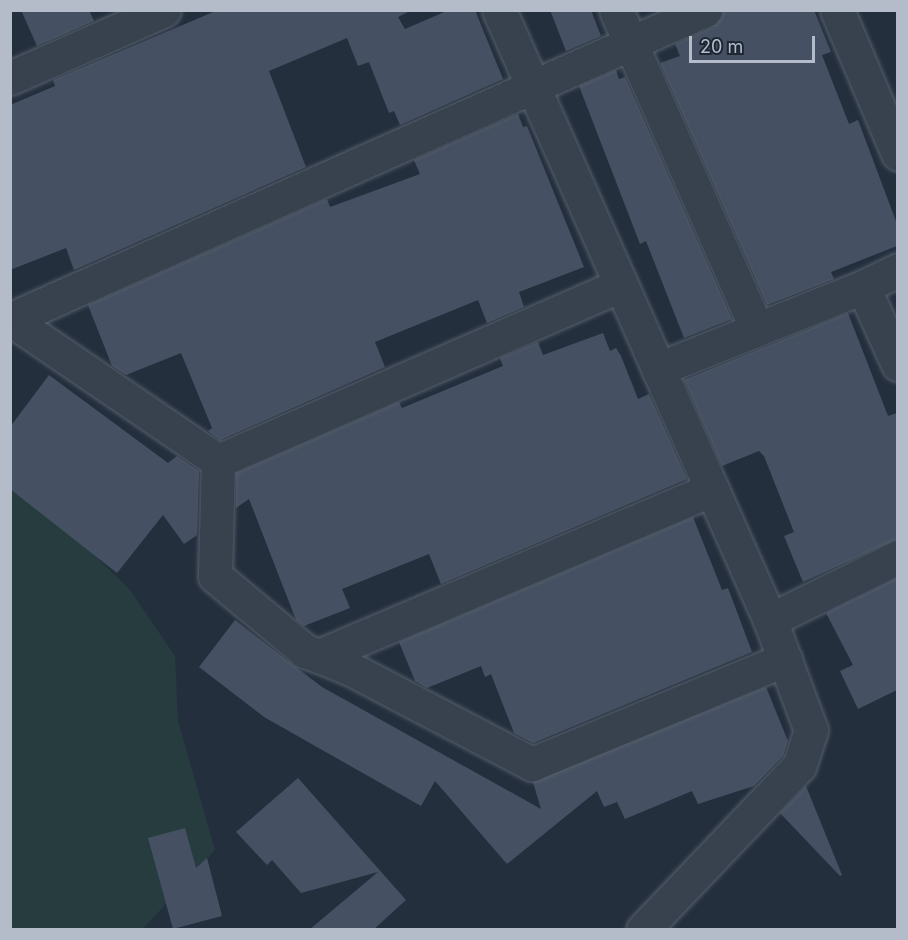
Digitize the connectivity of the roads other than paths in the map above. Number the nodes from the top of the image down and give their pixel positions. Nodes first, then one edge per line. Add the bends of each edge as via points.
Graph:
1 (164, 10) edge
2 (499, 10) edge
3 (616, 10) edge
4 (705, 10) edge
5 (837, 10) edge
6 (631, 44) junction
7 (10, 78) edge
8 (532, 86) junction
9 (897, 154) edge
10 (897, 270) edge
11 (621, 285) junction
12 (863, 286) junction
13 (11, 319) edge
14 (757, 329) junction
15 (897, 364) edge
16 (658, 369) junction
17 (218, 461) junction
18 (712, 489) junction
19 (897, 557) edge
20 (770, 620) junction
21 (319, 656) junction
22 (785, 659) junction
23 (643, 930) edge

1 - 7 street
2 - 8 street
3 - 6 street
4 - 6 street
5 - 9 street
6 - 8 street
6 - 14 street
8 - 11 street
8 - 13 street
10 - 12 street
11 - 16 street
11 - 17 street
12 - 14 street
12 - 15 street
13 - 17 street
14 - 16 street
16 - 18 street
17 - 21 street via 215,576 305,651
18 - 20 street
18 - 21 street
19 - 20 street
20 - 22 street
21 - 22 street via 532,764
22 - 23 street via 812,730 799,766

